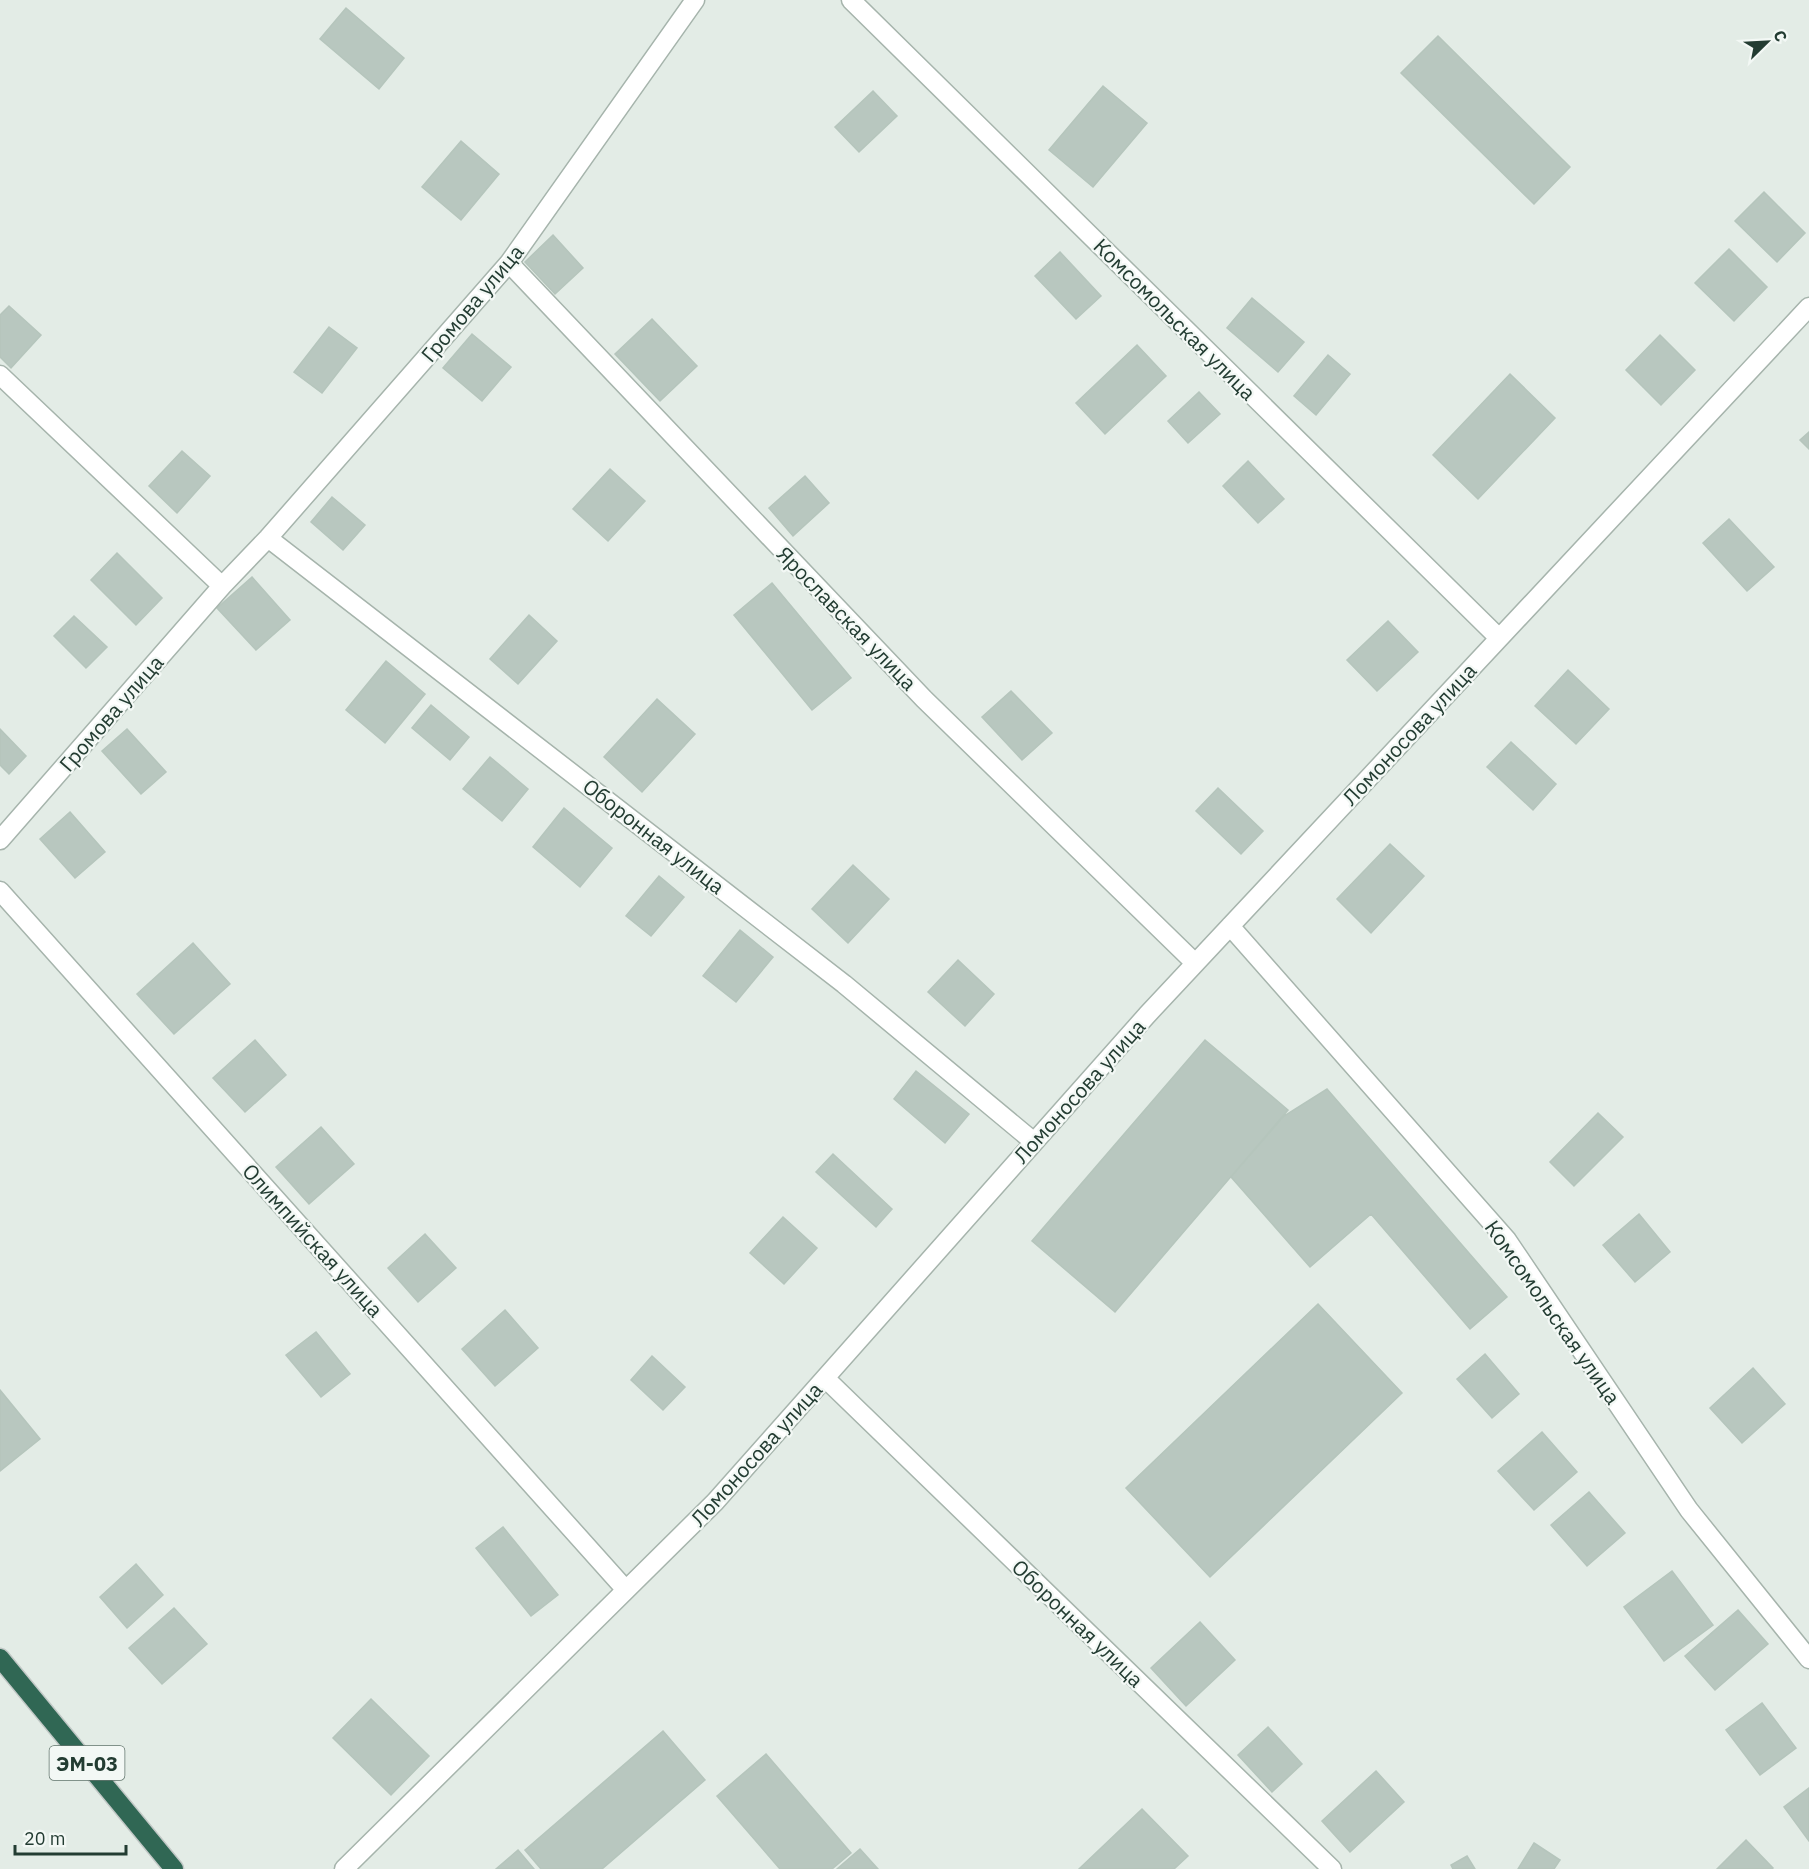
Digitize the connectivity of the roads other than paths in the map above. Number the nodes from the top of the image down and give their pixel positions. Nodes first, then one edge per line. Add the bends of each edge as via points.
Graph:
1 (695, 0) edge
2 (851, 0) edge
3 (509, 263) junction
4 (1809, 307) edge
5 (0, 375) edge
6 (268, 538) junction
7 (222, 586) junction
8 (1499, 638) junction
9 (0, 840) edge
10 (0, 891) edge
11 (1230, 926) junction
12 (1196, 963) junction
13 (1034, 1142) junction
14 (825, 1378) junction
15 (626, 1590) junction
16 (0, 1658) edge
17 (1809, 1659) edge
18 (174, 1869) edge
19 (344, 1869) edge
20 (1332, 1869) edge

1 - 3 street, Громова улица
2 - 8 street, Комсомольская улица
3 - 6 street, Громова улица
3 - 12 street, Ярославская улица via 924,699
4 - 8 street, Ломоносова улица
5 - 7 street
6 - 7 street, Громова улица
6 - 13 street, Оборонная улица via 844,984
7 - 9 street, Громова улица
8 - 11 street, Ломоносова улица
10 - 15 street, Олимпийская улица
11 - 12 street, Ломоносова улица
11 - 17 street, Комсомольская улица via 1507,1240 1689,1510
12 - 13 street, Ломоносова улица
13 - 14 street, Ломоносова улица
14 - 15 street, Ломоносова улица via 715,1502
14 - 20 street, Оборонная улица
15 - 19 street, Ломоносова улица
16 - 18 highway, ЭМ-03

